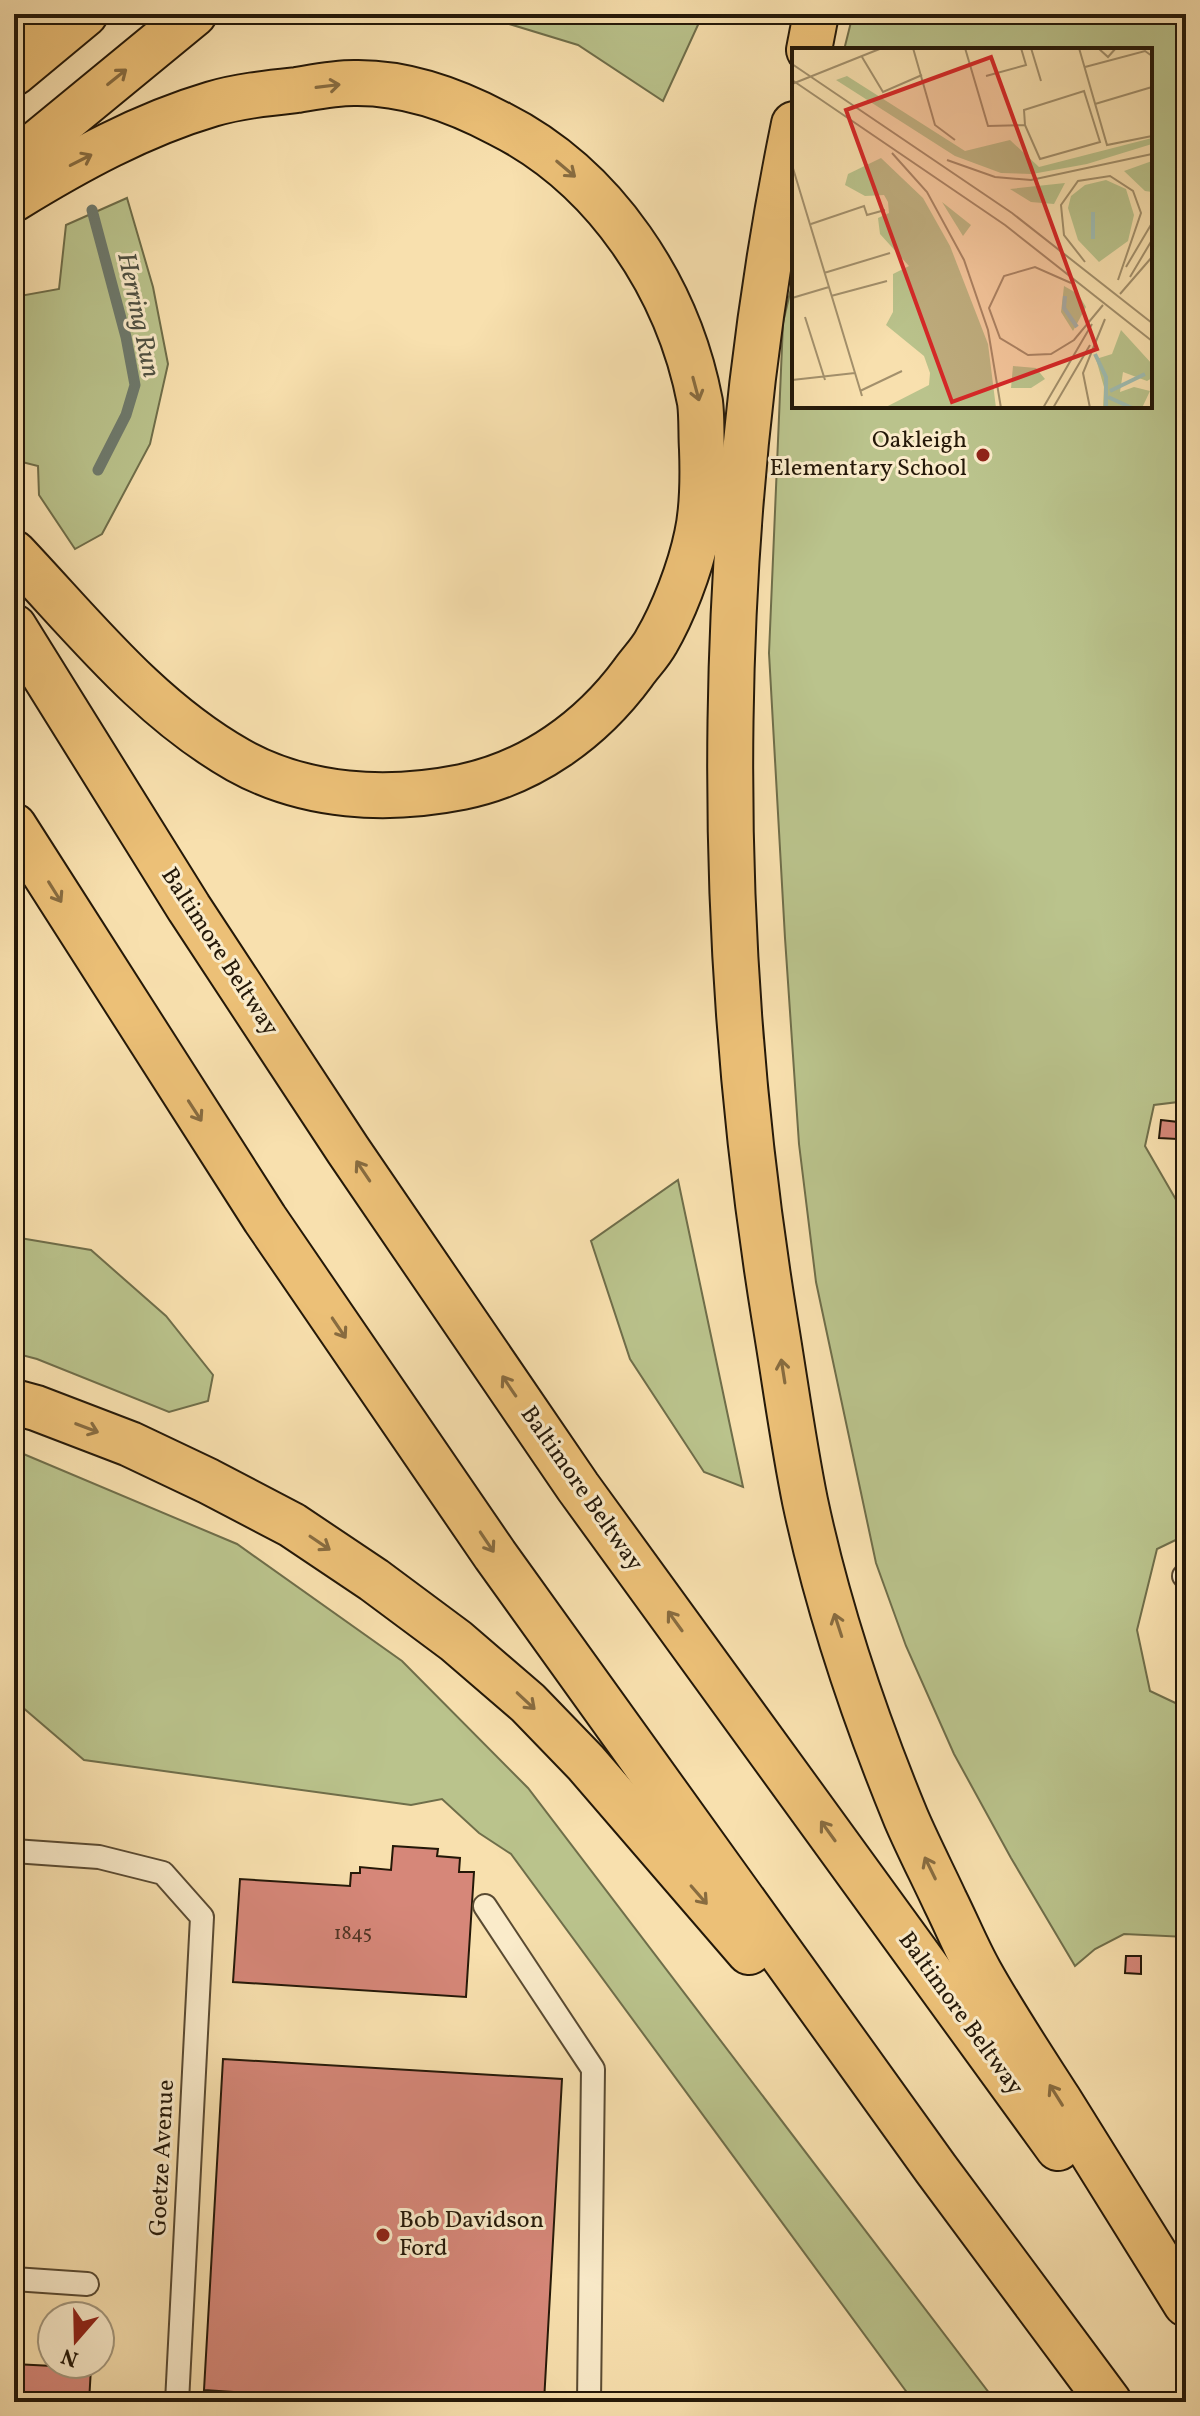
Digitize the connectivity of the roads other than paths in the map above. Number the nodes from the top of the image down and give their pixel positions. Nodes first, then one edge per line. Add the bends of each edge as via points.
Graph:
1 (37, 14) edge
2 (85, 14) edge
3 (194, 14) edge
4 (816, 14) edge
5 (14, 38) edge
6 (809, 48) edge
7 (14, 73) edge
8 (792, 136) edge
9 (14, 162) edge
10 (14, 199) edge
11 (14, 553) edge
12 (14, 627) edge
13 (14, 826) edge
14 (14, 1402) edge
15 (14, 1851) edge
16 (485, 1906) dead end
17 (936, 2169) junction
18 (14, 2279) edge
19 (87, 2284) dead end
20 (1186, 2304) edge
21 (1186, 2325) edge
22 (177, 2402) edge
23 (589, 2402) edge
24 (1109, 2402) edge

1 - 5 main road
2 - 7 main road
9 -> 3 main road
4 - 6 main road
20 -> 8 main road via 979,1973 914,1835 861,1698 805,1501 758,1209 731,868 730,720 747,443
10 -> 11 main road via 143,129 215,103 353,83 408,87 473,110 526,137 573,175 619,222 653,273 683,340 700,405 703,478 697,534 680,587 656,643 617,694 581,731 537,760 487,782 425,794 357,795 297,784 241,762 185,725 121,671
21 -> 12 main road, Baltimore Beltway via 578,1487 189,908
13 -> 17 main road via 265,1219 478,1529
14 -> 17 main road via 130,1444 292,1525 456,1641 528,1703 586,1763
15 - 22 lane, Goetze Avenue via 99,1857 163,1873 202,1917
16 - 23 lane via 593,2069
17 - 24 main road
18 - 19 lane

